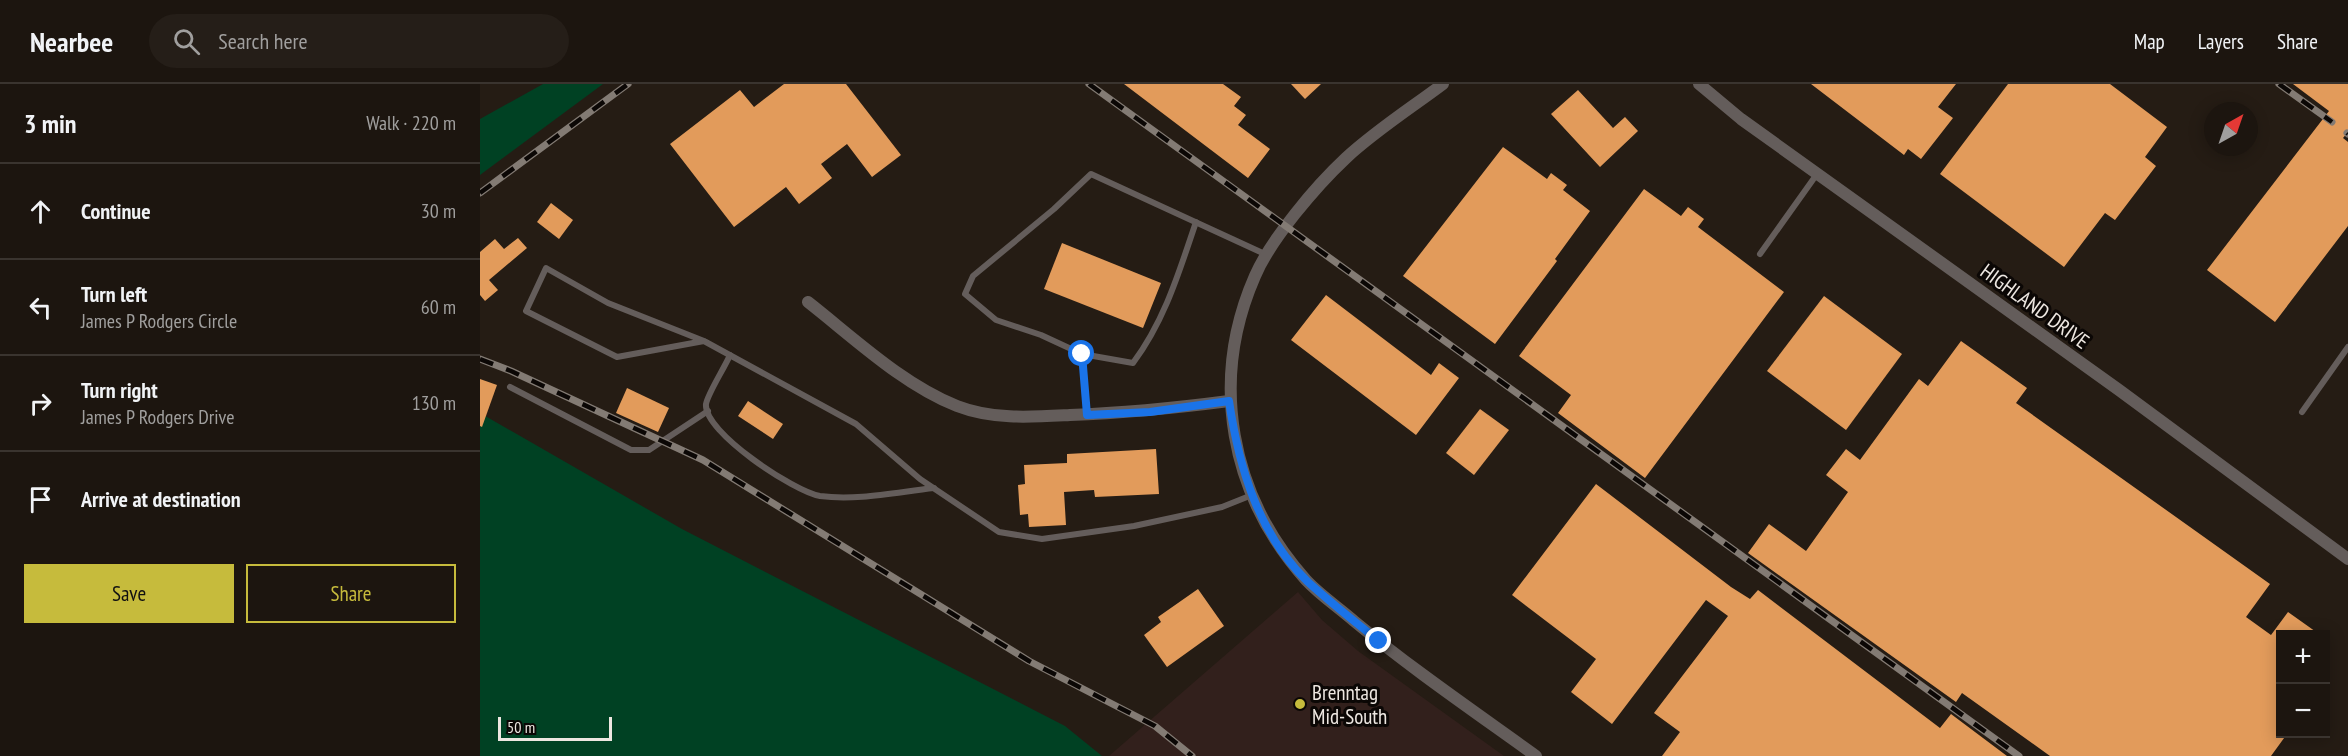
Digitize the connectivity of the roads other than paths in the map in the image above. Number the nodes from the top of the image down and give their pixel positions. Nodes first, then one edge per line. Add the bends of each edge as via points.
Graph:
1 (1443, 84) edge
2 (1699, 84) edge
3 (1817, 174) junction
4 (1196, 222) junction
5 (1760, 254) dead end
6 (1268, 255) junction
7 (808, 302) dead end
8 (704, 341) junction
9 (2348, 347) edge
10 (1082, 354) junction
11 (730, 355) junction
12 (510, 387) dead end
13 (1229, 401) junction
14 (708, 411) junction
15 (2302, 412) dead end
16 (1087, 415) junction
17 (934, 488) junction
18 (1252, 495) junction
19 (2348, 559) edge
20 (1536, 756) edge

1 - 6 street via 1346,158 1286,226
2 - 3 street, HIGHLAND DRIVE
3 - 5 lane
3 - 19 street, HIGHLAND DRIVE
4 - 6 lane
4 - 10 lane via 1169,302 1133,363
4 - 10 lane via 1091,174 1054,210 973,276 965,294 996,320
6 - 13 street via 1255,275 1242,316 1232,358
7 - 16 street via 901,374 958,406 1003,416
8 - 8 lane via 608,303 546,268 526,310 617,357
8 - 11 lane
9 - 15 lane
10 - 16 lane
11 - 14 lane via 706,404
11 - 17 lane via 856,424
12 - 14 lane via 631,450 649,450
13 - 16 street via 1150,412
13 - 18 street via 1237,453
14 - 17 lane via 720,432 756,463 818,496 862,496
17 - 18 lane via 999,532 1042,539 1134,526 1221,507
18 - 20 street via 1274,540 1307,581 1379,641

